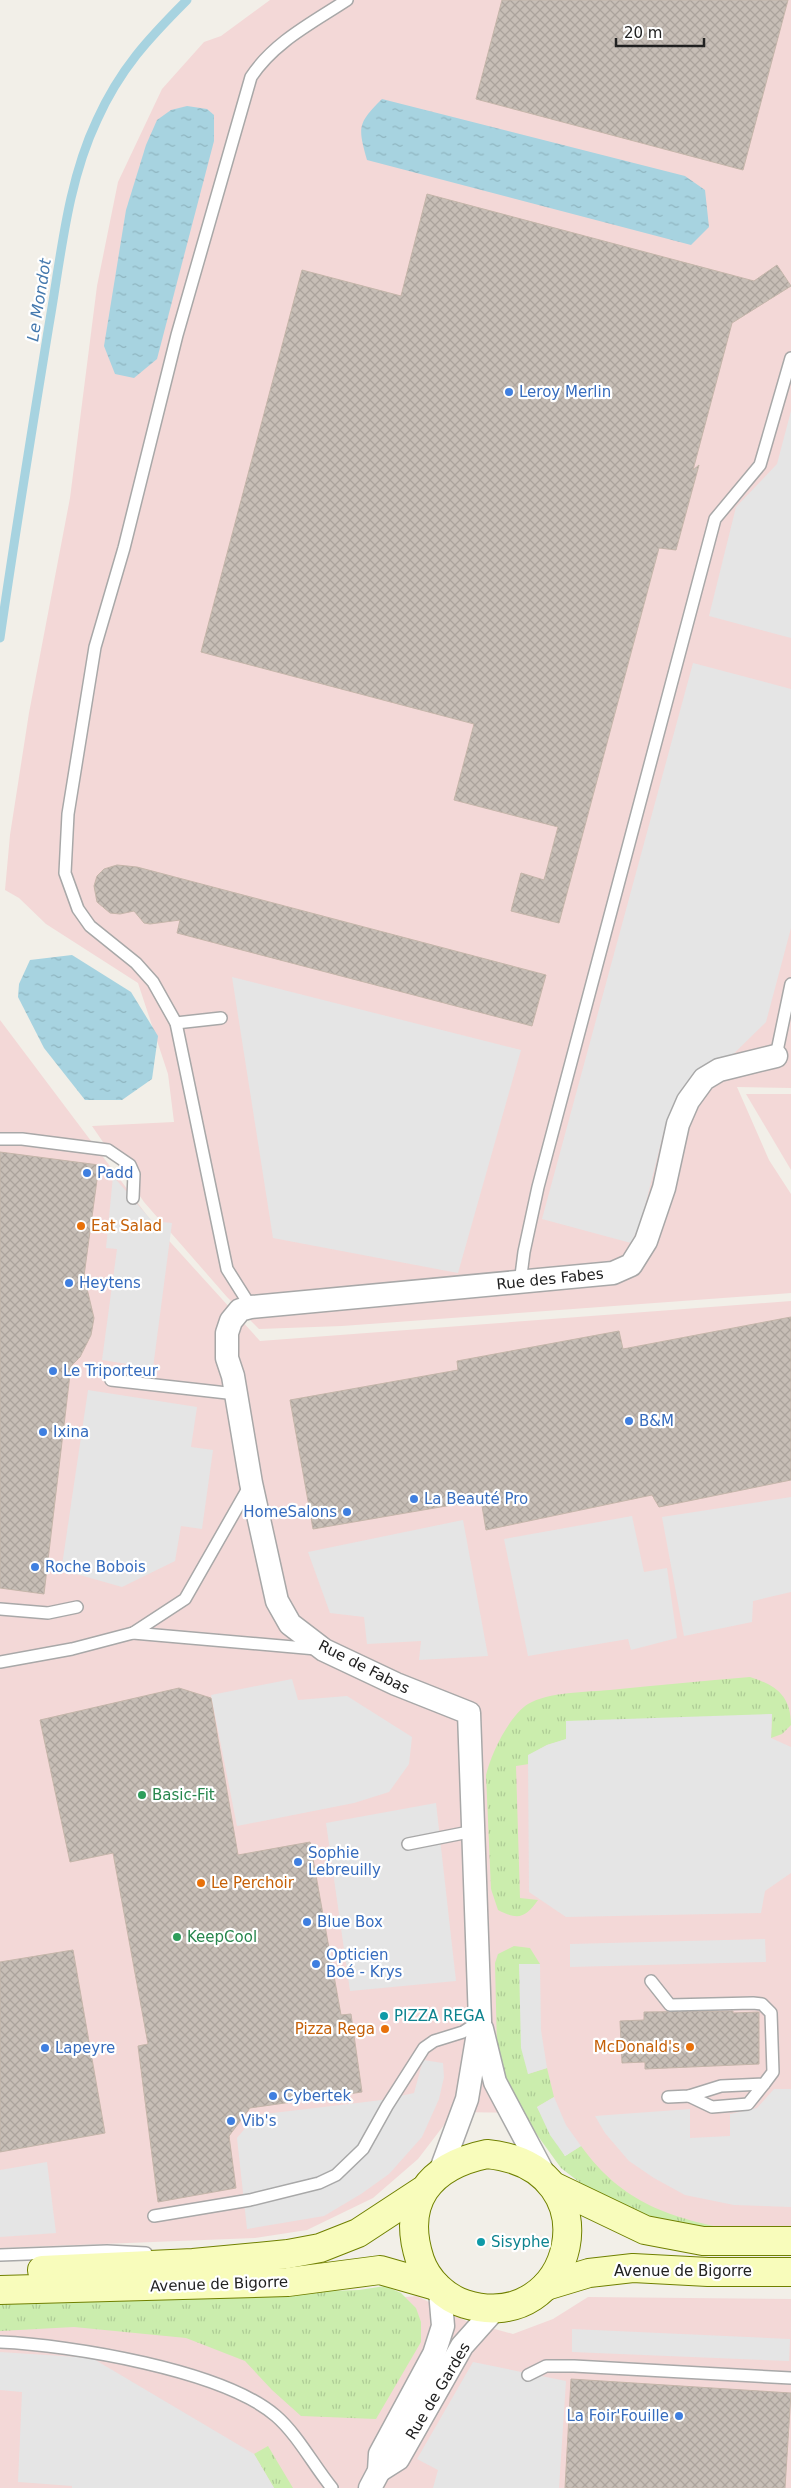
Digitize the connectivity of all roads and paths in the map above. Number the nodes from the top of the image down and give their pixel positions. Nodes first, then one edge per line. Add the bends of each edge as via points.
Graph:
1 (347, 0) edge
2 (791, 358) edge
3 (791, 984) edge
4 (221, 1018) dead end
5 (176, 1023) junction
6 (776, 1056) joint
7 (0, 1139) edge
8 (133, 1198) dead end
9 (520, 1283) junction
10 (251, 1307) junction
11 (111, 1380) dead end
12 (236, 1394) junction
13 (250, 1483) junction
14 (77, 1606) dead end
15 (0, 1609) edge
16 (133, 1633) junction
17 (324, 1650) junction
18 (0, 1662) edge
19 (474, 1831) junction
20 (408, 1844) dead end
21 (651, 1981) dead end
22 (480, 2021) junction
23 (764, 2084) junction
24 (689, 2096) junction
25 (668, 2097) dead end
26 (549, 2181) junction
27 (431, 2182) junction
28 (154, 2216) dead end
29 (791, 2241) edge
30 (0, 2255) edge
31 (245, 2258) junction
32 (0, 2272) edge
33 (708, 2272) junction
34 (791, 2272) edge
35 (747, 2285) dead end
36 (546, 2286) junction
37 (438, 2288) junction
38 (0, 2290) edge
39 (495, 2309) junction
40 (0, 2342) edge
41 (528, 2375) dead end
42 (791, 2378) edge
43 (375, 2480) edge
44 (332, 2488) edge

1 - 5 lane via 284,41 263,59 251,77 177,335 124,548 95,647 68,814 65,873 78,909 90,926 136,963 153,982
2 - 9 lane via 760,465 715,519 538,1186
3 - 6 lane
4 - 5 lane
5 - 10 lane via 226,1269
6 - 9 street, Rue des Fabes via 719,1070 704,1079 688,1101 678,1124 664,1188 646,1240 631,1265 613,1273
7 - 8 lane via 108,1150 130,1165 134,1174
9 - 10 street, Rue des Fabes
10 - 12 street, Rue de Fabas via 240,1310 230,1321 227,1333 227,1358
11 - 12 lane
12 - 13 street, Rue de Fabas
13 - 16 lane via 185,1599
13 - 17 street, Rue de Fabas via 277,1601 290,1624
14 - 15 lane via 48,1613
16 - 17 lane
16 - 18 lane via 72,1649
17 - 19 street, Rue de Fabas via 403,1688 470,1713
19 - 20 lane
19 - 22 street, Rue de Fabas
21 - 23 lane via 670,2005 762,2004 771,2013 774,2061 773,2072
22 - 26 street, Rue de Fabas via 495,2082
22 - 27 street, Rue de Fabas via 467,2100
22 - 28 lane via 463,2032 434,2041 424,2048 363,2149 336,2175 319,2183 250,2200
23 - 24 lane via 721,2086
23 - 24 lane via 748,2104 712,2107
24 - 25 lane
26 - 27 main road via 527,2164 508,2156 486,2154 466,2159
26 - 29 main road, Avenue de Bigorre via 645,2230 702,2241
26 - 36 main road via 563,2205 568,2226 566,2248 559,2268
27 - 31 main road, Avenue de Bigorre via 358,2233 328,2245 288,2254
27 - 37 main road via 415,2221 415,2244 422,2267
30 - 31 lane via 107,2251
31 - 32 main road, Avenue de Bigorre
33 - 34 main road, Avenue de Bigorre
33 - 35 lane
33 - 36 main road, Avenue de Bigorre via 633,2268 589,2273
36 - 39 main road via 531,2298
37 - 38 main road, Avenue de Bigorre via 380,2270 288,2282
37 - 39 main road via 459,2302
37 - 43 street, Rue de Gardes via 443,2326 434,2354 380,2454
39 - 43 street, Rue de Gardes via 462,2346 398,2459
40 - 44 lane via 78,2350 144,2363 216,2384 258,2402 277,2417
41 - 42 lane via 546,2366 574,2366

